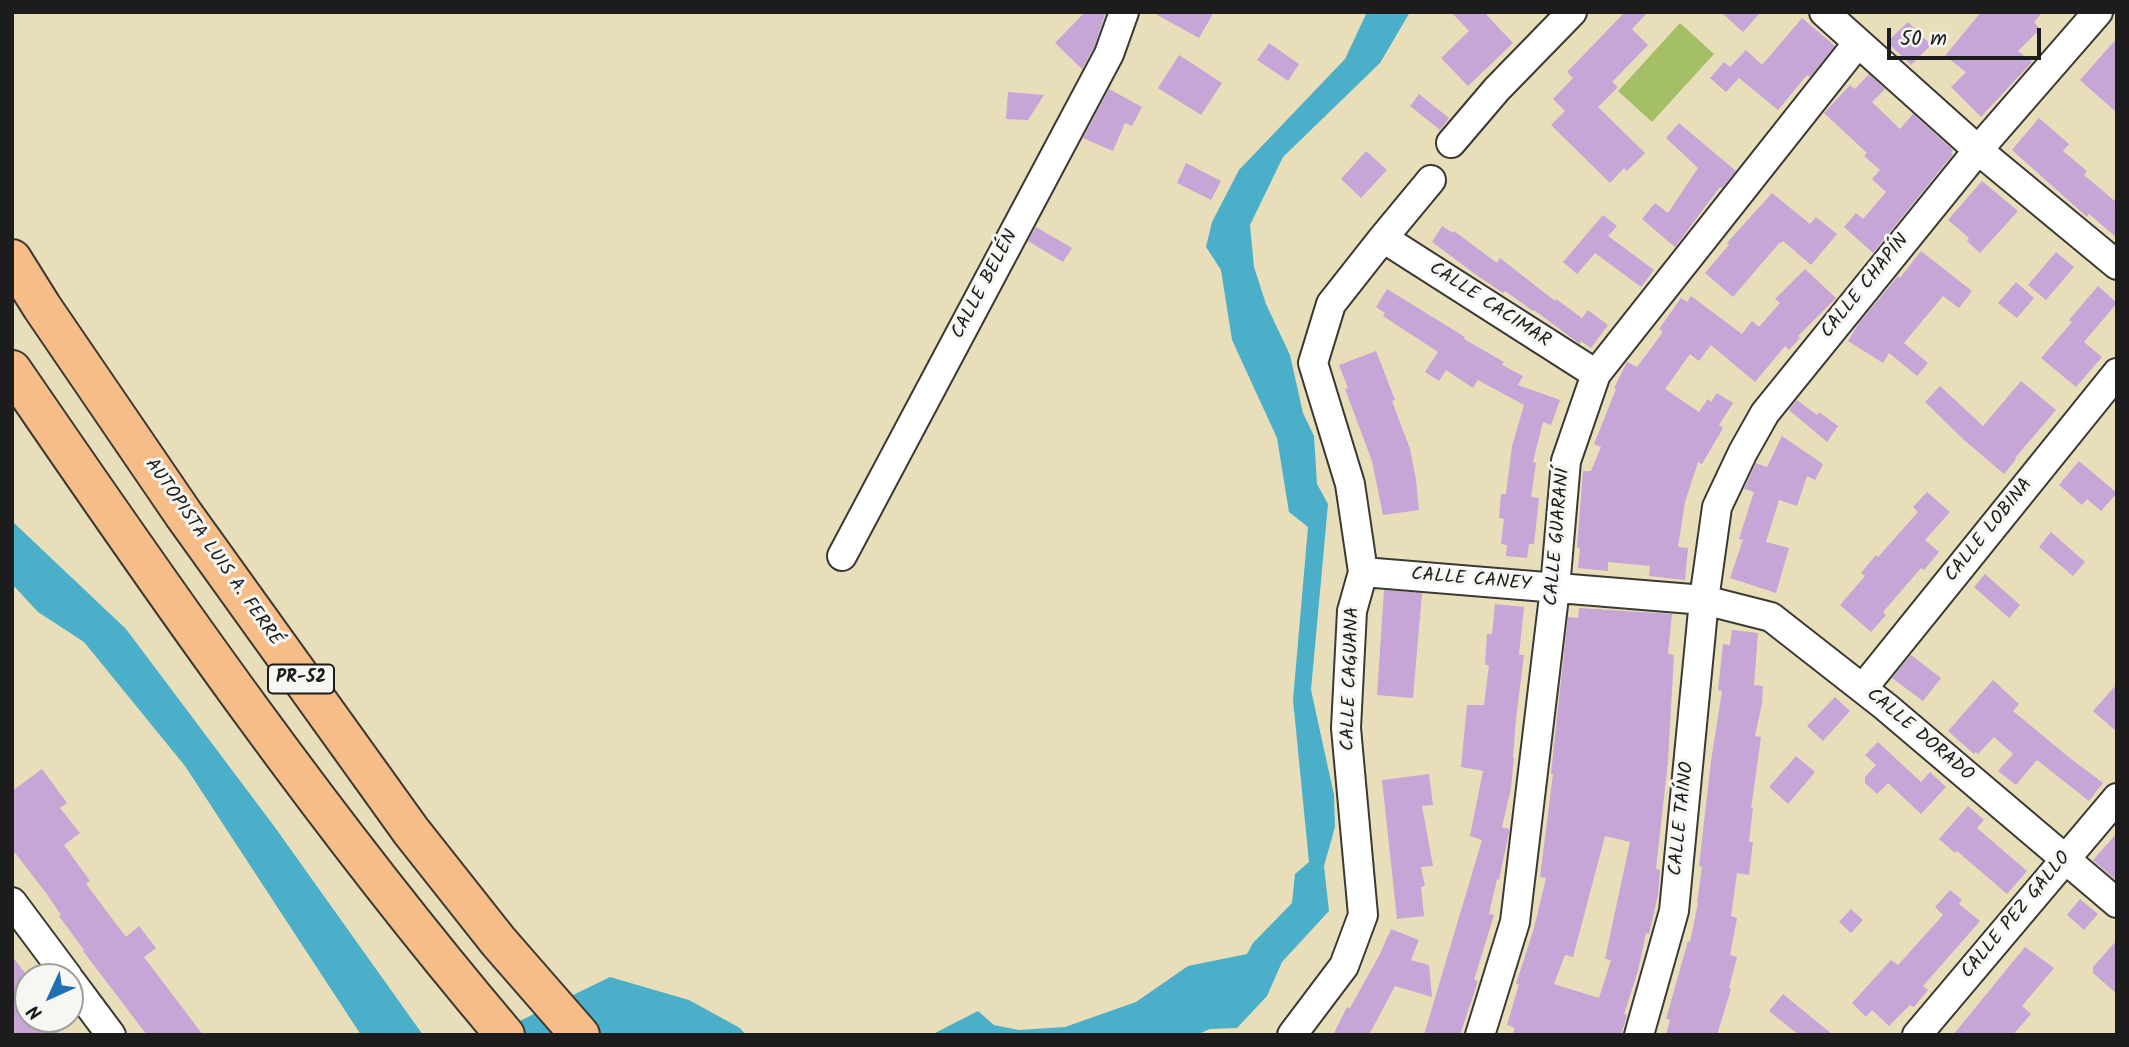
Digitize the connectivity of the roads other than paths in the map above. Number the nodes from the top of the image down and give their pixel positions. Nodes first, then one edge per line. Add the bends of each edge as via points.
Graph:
1 (1124, 12) edge
2 (1572, 12) edge
3 (1824, 12) edge
4 (2098, 12) edge
5 (1857, 44) junction
6 (1451, 143) dead end
7 (1978, 150) junction
8 (1431, 180) dead end
9 (1383, 238) junction
10 (12, 259) edge
11 (2117, 265) edge
12 (12, 370) edge
13 (2117, 373) edge
14 (1596, 374) junction
15 (842, 556) dead end
16 (1363, 572) junction
17 (1555, 587) junction
18 (1704, 600) junction
19 (1863, 688) junction
20 (2117, 798) edge
21 (2065, 859) junction
22 (12, 902) edge
23 (2117, 903) edge
24 (58, 963) edge
25 (84, 998) edge
26 (111, 1035) edge
27 (505, 1035) edge
28 (580, 1035) edge
29 (1292, 1035) edge
30 (1480, 1035) edge
31 (1639, 1035) edge
32 (1917, 1035) edge

1 - 15 street, CALLE BELÉN via 1109,54
2 - 6 street
3 - 5 street
4 - 7 street, CALLE CHAPÍN
5 - 7 street
5 - 14 street, CALLE GUARANÍ
7 - 11 street
7 - 18 street, CALLE CHAPÍN via 1765,413 1717,507
8 - 9 street, CALLE CAGUANA
9 - 14 street, CALLE CACIMAR
9 - 16 street, CALLE CAGUANA via 1331,304 1313,363 1350,484
10 - 28 highway, AUTOPISTA LUIS A. FERRÉ / PR-52 via 191,526 411,831
12 - 27 highway, PR-52 via 152,575 301,780
13 - 19 street, CALLE LOBINA
14 - 17 street, CALLE GUARANÍ via 1566,461
16 - 17 street, CALLE CANEY
16 - 29 street, CALLE CAGUANA via 1352,611 1346,728 1363,915 1344,966
17 - 18 street, CALLE CANEY
17 - 30 street, CALLE GUARANÍ via 1515,922
18 - 19 street, CALLE DORADO via 1771,617
18 - 31 street, CALLE TAÍNO via 1674,911
19 - 21 street, CALLE DORADO
20 - 21 street, CALLE PEZ GALLO
21 - 23 street, CALLE DORADO
21 - 32 street, CALLE PEZ GALLO
22 - 24 street
25 - 26 street

